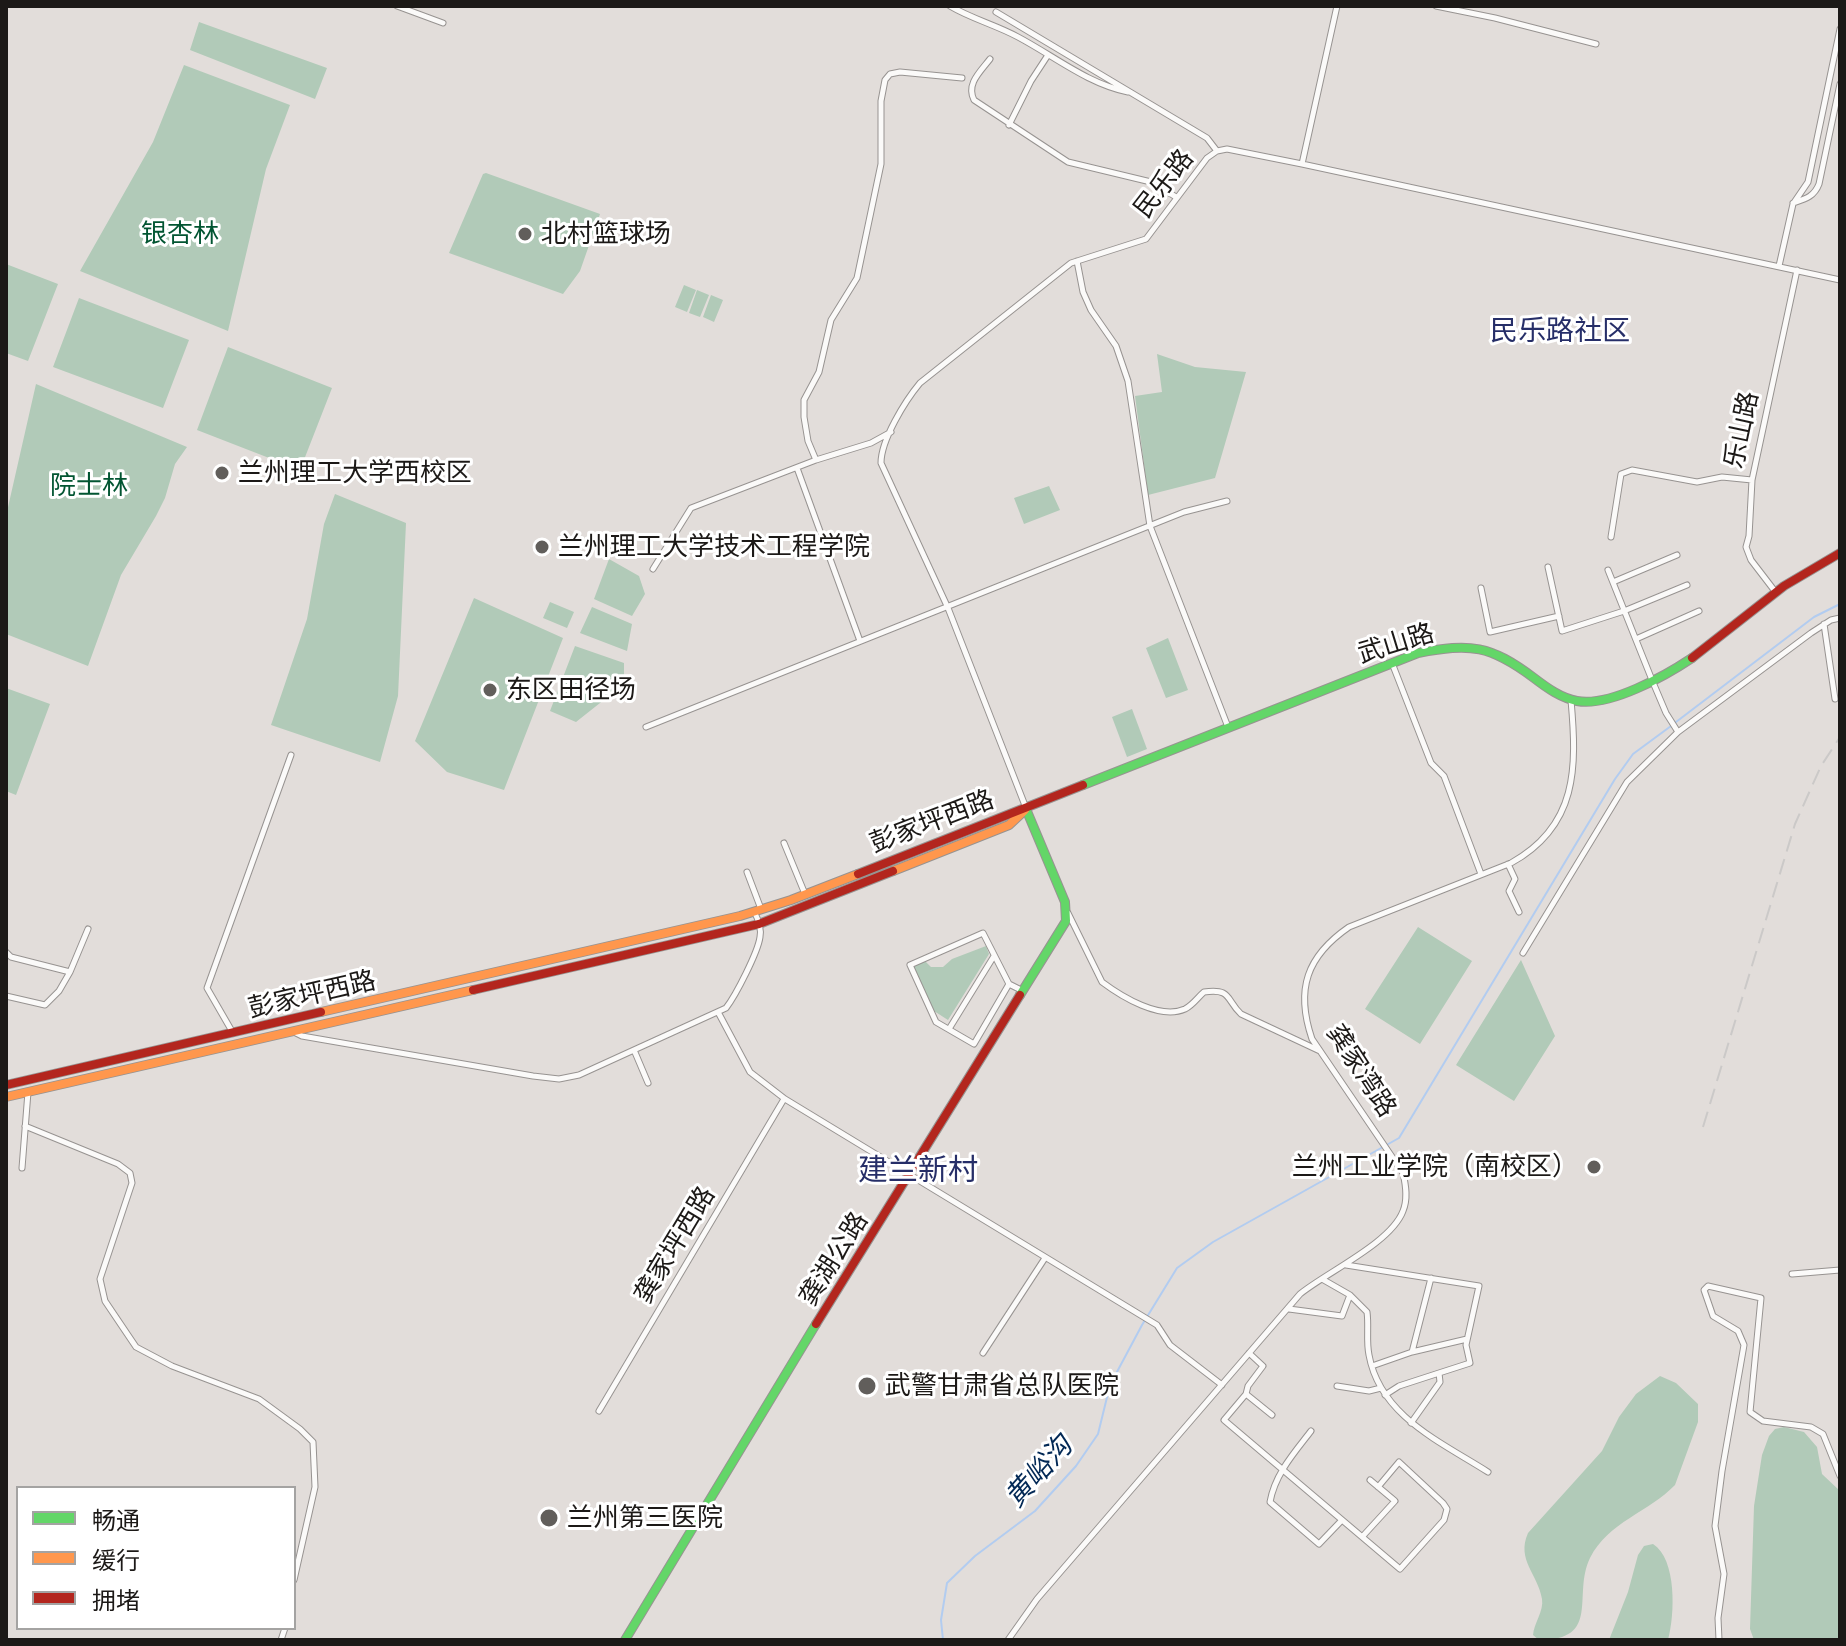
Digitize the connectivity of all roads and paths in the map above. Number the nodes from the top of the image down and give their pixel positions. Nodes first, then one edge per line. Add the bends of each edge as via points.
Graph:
1 (397, 6) edge
2 (950, 6) edge
3 (1337, 6) edge
4 (1436, 6) edge
5 (996, 12) dead end
6 (443, 23) dead end
7 (1840, 29) edge
8 (1596, 44) dead end
9 (1048, 55) junction
10 (990, 59) dead end
11 (962, 78) dead end
12 (1840, 84) edge
13 (1132, 93) junction
14 (1009, 125) junction
15 (1217, 151) junction
16 (1302, 164) junction
17 (1176, 197) junction
18 (1793, 204) junction
19 (1077, 261) junction
20 (1779, 266) junction
21 (1797, 270) junction
22 (1840, 280) edge
23 (891, 432) junction
24 (816, 460) junction
25 (797, 468) junction
26 (1752, 480) junction
27 (1227, 501) dead end
28 (1150, 526) junction
29 (1611, 537) dead end
30 (1840, 553) edge
31 (1677, 555) dead end
32 (1548, 567) dead end
33 (653, 569) dead end
34 (1608, 570) dead end
35 (1613, 582) junction
36 (1687, 585) dead end
37 (1481, 588) dead end
38 (1774, 590) junction
39 (948, 608) junction
40 (1624, 611) junction
41 (1699, 611) dead end
42 (1559, 616) junction
43 (1840, 618) edge
44 (1824, 624) junction
45 (1636, 639) junction
46 (860, 641) junction
47 (1840, 656) edge
48 (1830, 657) junction
49 (1391, 662) junction
50 (1652, 680) junction
51 (1835, 699) dead end
52 (1571, 700) junction
53 (646, 727) dead end
54 (1228, 728) junction
55 (1676, 731) junction
56 (291, 755) dead end
57 (1026, 809) junction
58 (784, 843) dead end
59 (1508, 864) junction
60 (747, 872) dead end
61 (1481, 874) junction
62 (805, 894) junction
63 (758, 910) junction
64 (1519, 912) dead end
65 (1068, 913) junction
66 (759, 924) junction
67 (88, 929) dead end
68 (6, 952) edge
69 (1523, 953) dead end
70 (994, 955) junction
71 (70, 972) junction
72 (1009, 984) junction
73 (1024, 992) junction
74 (6, 996) edge
75 (718, 1012) junction
76 (949, 1029) junction
77 (294, 1032) junction
78 (234, 1033) junction
79 (634, 1050) junction
80 (1321, 1051) junction
81 (648, 1083) dead end
82 (6, 1085) edge
83 (28, 1092) junction
84 (6, 1097) edge
85 (785, 1099) junction
86 (25, 1126) junction
87 (22, 1168) dead end
88 (910, 1175) junction
89 (1045, 1258) junction
90 (1345, 1264) junction
91 (1840, 1270) edge
92 (1792, 1274) dead end
93 (1431, 1278) junction
94 (1322, 1279) junction
95 (1350, 1295) junction
96 (1288, 1309) junction
97 (1467, 1339) junction
98 (1412, 1352) junction
99 (983, 1353) dead end
100 (1249, 1353) junction
101 (1372, 1366) junction
102 (1439, 1373) junction
103 (1222, 1385) junction
104 (1337, 1386) dead end
105 (1381, 1388) junction
106 (1246, 1394) junction
107 (1385, 1395) junction
108 (599, 1411) dead end
109 (1272, 1415) dead end
110 (1411, 1423) junction
111 (1311, 1431) dead end
112 (1282, 1469) junction
113 (1488, 1472) dead end
114 (1840, 1476) edge
115 (1370, 1480) dead end
116 (1378, 1487) junction
117 (1342, 1520) junction
118 (1362, 1537) junction
119 (296, 1571) edge
120 (625, 1640) edge
121 (1008, 1640) edge
122 (1719, 1640) edge

1 - 6 street
2 - 9 street
3 - 16 street
4 - 8 street
5 - 13 street
7 - 18 street via 1808,182
9 - 13 street via 1110,88
9 - 14 street
10 - 14 street via 971,92 974,100
11 - 24 street via 900,72 885,80 881,164 857,278 831,320 819,372 804,400 808,441
12 - 18 street via 1816,192
13 - 15 street via 1207,138
14 - 17 street via 1068,162 1151,182
15 - 16 street, 民乐路
15 - 17 street, 民乐路
16 - 20 street, 民乐路
17 - 19 street, 民乐路 via 1146,239
18 - 20 street
19 - 23 street, 民乐路 via 920,383
19 - 28 street via 1083,292 1125,371
20 - 21 street, 民乐路
21 - 22 street, 民乐路
21 - 26 street, 乐山路
23 - 24 street
23 - 39 street, 民乐路 via 881,463
24 - 25 street
25 - 33 street via 691,508
25 - 46 street
26 - 29 street via 1722,477 1697,482 1632,470 1621,474
26 - 38 street, 乐山路 via 1746,547
27 - 28 street
28 - 39 street
28 - 54 street
30 - 38 main road
31 - 35 street
32 - 42 street
34 - 35 street
35 - 40 street
36 - 40 street
37 - 42 street via 1490,632
38 - 50 main road via 1699,653
39 - 46 street
39 - 57 street, 民乐路
40 - 42 street via 1562,631
40 - 45 street
41 - 45 street
43 - 44 street
44 - 48 street
44 - 55 street
45 - 50 street
46 - 53 street
47 - 48 street
48 - 51 street
49 - 52 main road, 武山路 via 1436,649 1483,649
49 - 54 main road, 武山路
49 - 61 street via 1431,763 1444,776
50 - 52 main road via 1590,702
50 - 55 street
52 - 59 street, 龚家湾路 via 1575,750 1564,806 1528,853
54 - 57 main road, 武山路
55 - 69 street via 1627,782
56 - 78 street via 207,988
57 - 62 main road, 彭家坪西路
57 - 65 main road
57 - 66 main road, 彭家坪西路 via 1009,825
58 - 62 street
59 - 61 street, 龚家湾路
59 - 64 street via 1515,879 1509,891
60 - 63 street
61 - 80 street, 龚家湾路 via 1349,927 1321,950 1312,963 1305,997 1307,1024
62 - 63 main road, 彭家坪西路
63 - 66 street
63 - 78 main road, 彭家坪西路
65 - 73 main road, 龚湖公路
65 - 80 street via 1110,989 1171,1012 1191,1005 1204,992 1224,993 1241,1014
66 - 75 street via 760,937 734,997
66 - 77 main road, 彭家坪西路
67 - 71 street
68 - 71 street
70 - 72 street
70 - 76 street
70 - 76 street via 983,933 910,965 936,1022
71 - 74 street via 45,1005
72 - 73 street
72 - 76 street via 974,1044
73 - 88 main road, 龚湖公路
75 - 79 street
75 - 85 street via 750,1072
77 - 79 street via 559,1079
77 - 83 main road, 彭家坪西路
78 - 82 main road, 彭家坪西路
79 - 81 street
80 - 90 street, 龚家湾路 via 1403,1173 1406,1197 1394,1226
83 - 84 main road, 彭家坪西路
83 - 86 street
85 - 88 street
85 - 108 street, 龚家坪西路
86 - 87 street
86 - 119 street via 130,1173 132,1183 100,1279 105,1301 136,1347 259,1399 313,1442 315,1487
88 - 89 street
88 - 120 main road, 龚湖公路
89 - 99 street
89 - 103 street via 1157,1325 1170,1345
90 - 93 street
90 - 94 street, 龚家湾路
91 - 92 street
93 - 97 street via 1479,1286
93 - 98 street
94 - 95 street
94 - 96 street, 龚家湾路
95 - 96 street via 1342,1316
95 - 101 street via 1367,1312
96 - 100 street, 龚家湾路
97 - 98 street
97 - 102 street via 1470,1363
98 - 101 street
100 - 103 street, 龚家湾路
100 - 106 street via 1263,1366
101 - 105 street
102 - 107 street
102 - 110 street via 1440,1382
103 - 121 street, 龚家湾路 via 1030,1606
104 - 105 street
105 - 107 street
106 - 109 street
106 - 112 street via 1224,1420
107 - 110 street
110 - 113 street
111 - 112 street
112 - 117 street
112 - 117 street via 1270,1502 1319,1544
114 - 122 street via 1823,1434 1811,1427 1763,1421 1750,1412 1761,1298 1708,1286 1704,1290 1713,1316 1738,1331 1744,1345 1715,1526 1724,1574
115 - 116 street
116 - 118 street via 1395,1501
116 - 118 street via 1399,1462 1443,1503 1446,1517 1400,1569
117 - 118 street

